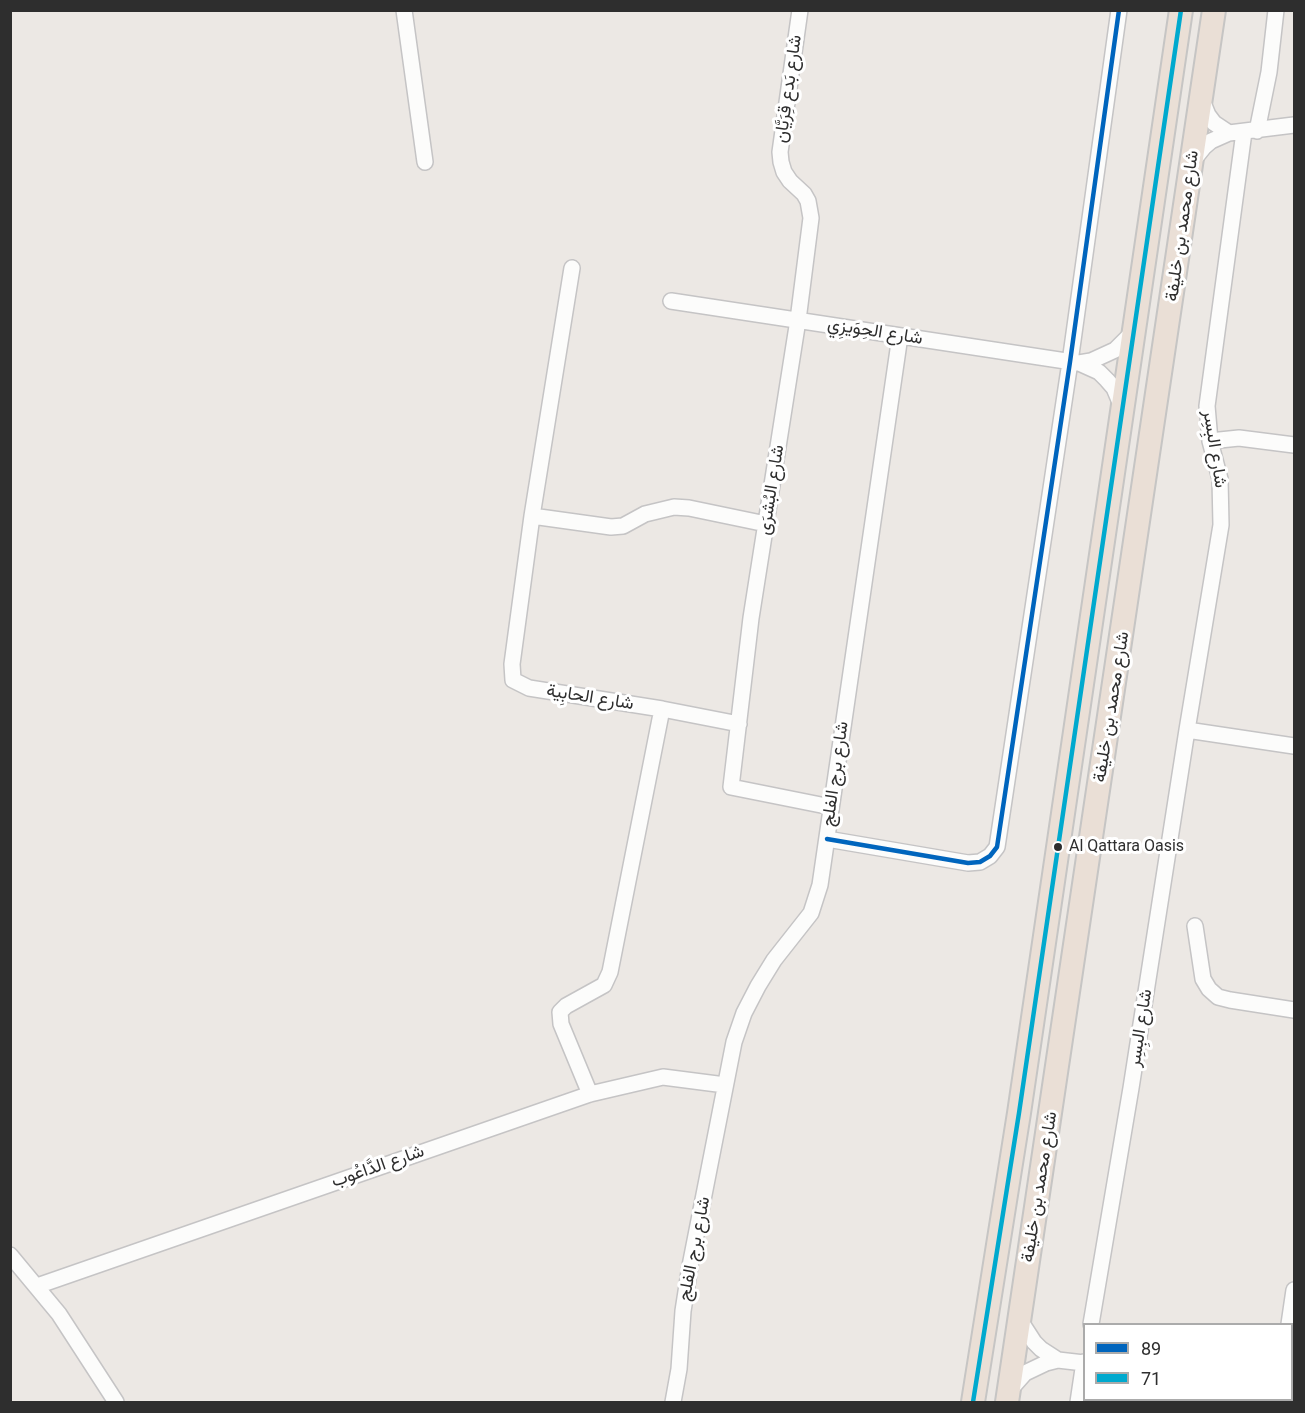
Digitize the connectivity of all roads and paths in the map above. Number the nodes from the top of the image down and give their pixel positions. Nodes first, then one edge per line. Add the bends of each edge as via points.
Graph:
1 (404, 10) edge
2 (800, 10) edge
3 (1119, 10) edge
4 (1181, 10) edge
5 (1214, 10) edge
6 (1276, 10) edge
7 (1266, 86) junction
8 (1201, 97) junction
9 (1294, 125) edge
10 (1273, 129) junction
11 (1244, 132) junction
12 (425, 162) dead end
13 (1191, 164) junction
14 (804, 194) joint
15 (572, 268) dead end
16 (671, 301) dead end
17 (798, 320) junction
18 (1133, 332) junction
19 (900, 336) junction
20 (1074, 362) junction
21 (1122, 409) junction
22 (1210, 441) junction
23 (1294, 445) edge
24 (532, 516) junction
25 (766, 524) junction
26 (662, 710) junction
27 (739, 724) junction
28 (1187, 730) junction
29 (1294, 746) edge
30 (831, 807) junction
31 (827, 839) junction
32 (1195, 926) dead end
33 (1294, 1010) edge
34 (725, 1086) junction
35 (590, 1094) junction
36 (10, 1255) edge
37 (37, 1286) junction
38 (1294, 1290) edge
39 (1021, 1315) junction
40 (1091, 1323) edge
41 (1289, 1323) edge
42 (1058, 1360) junction
43 (1083, 1363) edge
44 (1083, 1370) edge
45 (1008, 1396) edge
46 (116, 1402) edge
47 (673, 1402) edge
48 (973, 1402) edge
49 (1078, 1402) edge

1 - 12 street
2 - 14 street, شارع بَدع قِرَيَّان via 780,162 790,181
3 - 20 street
4 - 18 highway, شارع محمد بن خليفة
5 - 8 highway, شارع محمد بن خليفة
6 - 7 street
7 - 10 street
7 - 11 street, شارع البِسِر
8 - 11 street via 1214,123
8 - 13 highway, شارع محمد بن خليفة
9 - 10 street
10 - 11 street
11 - 13 street via 1211,141
11 - 22 street, شارع البِسِر via 1207,406
13 - 39 highway, شارع محمد بن خليفة
14 - 17 street, شارع البُشرَى via 811,218
15 - 24 street, شارع الحابِية
16 - 17 street, شارع الحِوَيزِي
17 - 19 street, شارع الحِوَيزِي
17 - 25 street, شارع البُشرَى
18 - 20 street, شارع الحِوَيزِي via 1103,356
18 - 21 highway, شارع محمد بن خليفة
19 - 20 street, شارع الحِوَيزِي
19 - 30 street, شارع برج الفلج
20 - 21 street, شارع الحِوَيزِي via 1099,372 1119,398
20 - 31 street via 997,847 980,862 968,862
21 - 48 highway, شارع محمد بن خليفة
22 - 23 street via 1239,438
22 - 28 street, شارع البِسِر via 1220,479 1221,525
24 - 25 street via 611,527 674,507
24 - 26 street, شارع الحابِية via 513,680 529,688
25 - 27 street, شارع البُشرَى
26 - 27 street
26 - 35 street via 610,972 604,985 560,1012 561,1024
27 - 30 street, شارع البُشرَى via 731,787
28 - 29 street
28 - 40 street, شارع البِسِر
30 - 31 street, شارع برج الفلج
31 - 34 street, شارع برج الفلج via 811,914 774,960 744,1013
32 - 33 street via 1203,979 1218,997
34 - 35 street, شارع الدَّاعُوب via 663,1077
34 - 47 street, شارع برج الفلج via 690,1266
35 - 37 street, شارع الدَّاعُوب
36 - 37 street
37 - 46 street
38 - 41 street
39 - 42 street via 1034,1342
39 - 45 highway, شارع محمد بن خليفة
42 - 43 street
42 - 45 street via 1025,1373
44 - 49 street

